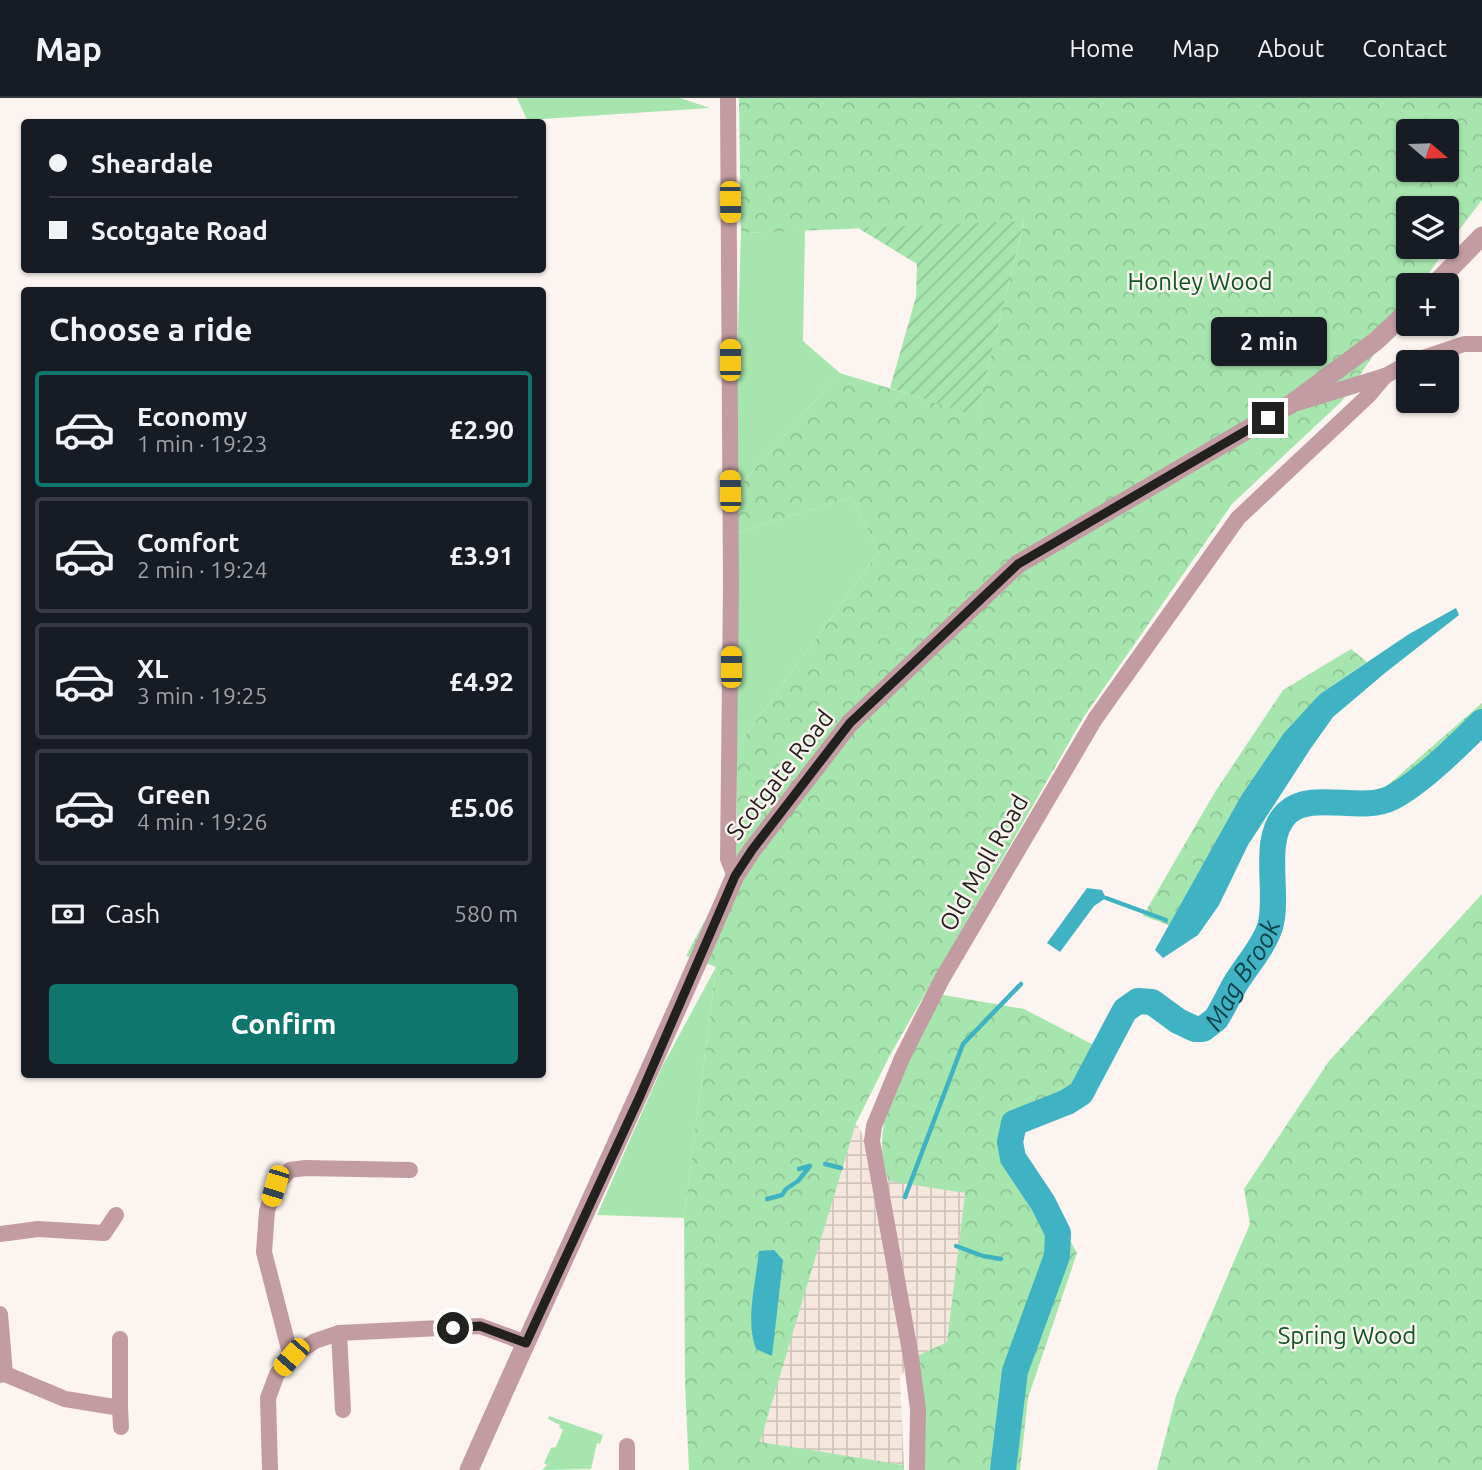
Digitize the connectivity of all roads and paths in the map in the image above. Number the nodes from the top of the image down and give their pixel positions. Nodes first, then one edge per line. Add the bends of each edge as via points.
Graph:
1 (729, 98) edge
2 (1482, 236) edge
3 (1446, 273) edge
4 (1396, 322) edge
5 (1482, 344) edge
6 (1447, 350) edge
7 (1396, 370) edge
8 (1385, 376) junction
9 (1291, 404) junction
10 (735, 876) junction
11 (410, 1170) dead end
12 (117, 1215) dead end
13 (0, 1234) edge
14 (0, 1314) edge
15 (339, 1333) junction
16 (120, 1339) dead end
17 (526, 1343) junction
18 (291, 1357) junction
19 (3, 1374) edge
20 (120, 1408) junction
21 (343, 1410) dead end
22 (121, 1427) dead end
23 (627, 1446) dead end
24 (270, 1470) edge
25 (470, 1470) edge
26 (627, 1470) edge
27 (917, 1470) edge

1 - 10 street via 729,859
2 - 3 street
4 - 9 street, Scotgate Road
5 - 6 street
7 - 8 street
8 - 9 street
8 - 27 street, Old Moll Road via 1238,518 1095,719 942,979 902,1058 872,1141 911,1357 918,1409
9 - 10 street, Scotgate Road via 1018,564 850,723
10 - 17 street, Scotgate Road
11 - 18 street via 305,1168 290,1170 275,1186 267,1211 264,1252
12 - 13 street via 104,1233 38,1229
14 - 19 street
15 - 17 street via 480,1326
15 - 18 street via 315,1341
15 - 21 street
16 - 20 street
17 - 25 street, Scotgate Road
18 - 24 street via 277,1374 268,1398
19 - 20 street via 65,1399
20 - 22 street
23 - 26 street

